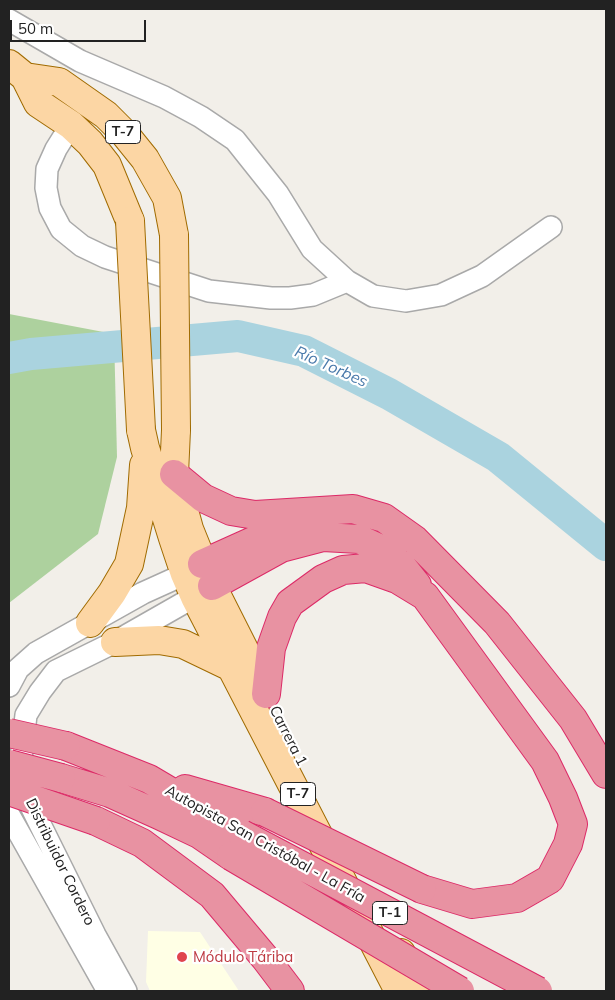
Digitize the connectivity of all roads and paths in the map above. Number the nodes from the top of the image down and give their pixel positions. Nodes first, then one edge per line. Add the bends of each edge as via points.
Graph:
1 (9, 20) edge
2 (17, 70) edge
3 (71, 125) junction
4 (551, 227) dead end
5 (347, 281) junction
6 (143, 439) junction
7 (174, 474) junction
8 (319, 511) junction
9 (198, 580) junction
10 (425, 596) junction
11 (90, 623) junction
12 (114, 642) junction
13 (233, 668) junction
14 (9, 686) edge
15 (266, 694) junction
16 (9, 733) edge
17 (9, 764) edge
18 (606, 774) edge
19 (148, 779) junction
20 (9, 791) edge
21 (9, 815) edge
22 (237, 845) junction
23 (108, 991) edge
24 (126, 991) edge
25 (290, 991) edge
26 (399, 991) edge
27 (421, 991) edge
28 (460, 991) edge
29 (538, 991) edge

1 - 5 street via 80,60 164,97 235,140 278,194 312,250
2 - 3 main road, T-7 via 38,103
2 - 7 main road, T-7, bridge via 59,82 106,115 145,159 167,198 174,235
3 - 5 street via 47,169 46,188 50,208 61,229 82,246 209,291 290,298 313,294
3 - 6 main road, T-7, bridge via 107,165 130,221
4 - 5 street via 482,276 441,295 406,301 373,296
6 - 9 main road, T-7
6 - 11 main road via 141,508 129,564
7 - 8 highway via 203,498 231,511 255,515
7 - 9 main road, T-7 via 189,528
8 - 9 highway via 257,538
8 - 18 highway via 353,509 384,518 415,540 497,623 573,719
9 - 10 highway via 281,548 323,537 359,539 383,550 401,565
9 - 11 street via 142,593
9 - 12 street, Distribuidor Cordero
9 - 13 main road, T-7
9 - 15 main road, Carrera 1
10 - 15 highway via 397,579 366,568 342,570 323,579 290,603 282,617 272,648
10 - 19 highway, bridge via 545,761 563,798 573,824 568,844 550,879 517,898 472,904 422,889 266,812
11 - 14 street via 36,653 18,669
12 - 13 main road via 159,640 183,644
12 - 24 street, Distribuidor Cordero via 56,671 50,678 26,715 21,759 34,814
13 - 26 main road, T-7
15 - 27 main road, Carrera 1
16 - 19 highway, Autopista San Cristóbal - La Fría / T-1, bridge via 66,746
17 - 22 highway, Autopista San Cristóbal - La Fría / T-1, bridge via 110,793 199,834
19 - 22 highway, Autopista San Cristóbal - La Fría / T-1
20 - 25 highway, bridge via 96,820 142,843 212,895
21 - 23 street
22 - 28 highway, Autopista San Cristóbal - La Fría / T-1, bridge
22 - 29 highway, Autopista San Cristóbal - La Fría / T-1, bridge

